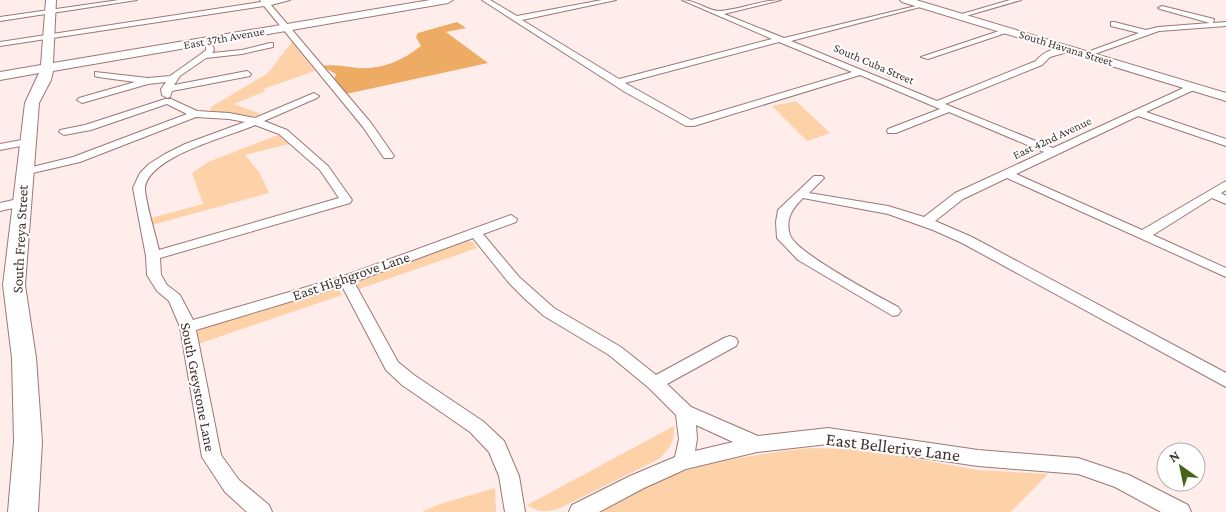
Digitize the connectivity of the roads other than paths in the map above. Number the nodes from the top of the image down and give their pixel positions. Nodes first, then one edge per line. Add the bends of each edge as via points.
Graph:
1 (97, 0) edge
2 (134, 0) edge
3 (286, 0) edge
4 (448, 0) edge
5 (485, 0) edge
6 (613, 0) edge
7 (685, 0) edge
8 (778, 0) edge
9 (905, 0) edge
10 (1018, 0) edge
11 (264, 2) edge
12 (922, 5) junction
13 (51, 6) edge
14 (1162, 8) dead end
15 (0, 13) edge
16 (718, 13) junction
17 (959, 16) junction
18 (0, 19) edge
19 (515, 19) junction
20 (1114, 24) dead end
21 (1224, 24) edge
22 (285, 28) junction
23 (1008, 31) junction
24 (1147, 33) junction
25 (48, 37) junction
26 (783, 39) junction
27 (0, 44) edge
28 (270, 45) dead end
29 (209, 46) dead end
30 (1068, 49) junction
31 (1086, 54) junction
32 (206, 56) junction
33 (925, 56) dead end
34 (175, 63) dead end
35 (194, 64) junction
36 (47, 68) junction
37 (862, 72) junction
38 (247, 74) dead end
39 (0, 76) edge
40 (99, 77) dead end
41 (171, 78) junction
42 (148, 81) junction
43 (618, 82) junction
44 (1193, 86) junction
45 (166, 89) junction
46 (314, 96) dead end
47 (1226, 97) edge
48 (82, 100) dead end
49 (168, 101) junction
50 (937, 104) junction
51 (950, 110) junction
52 (1138, 113) junction
53 (196, 114) junction
54 (254, 121) junction
55 (892, 131) dead end
56 (66, 134) dead end
57 (27, 142) junction
58 (1226, 144) edge
59 (0, 148) edge
60 (1053, 152) junction
61 (388, 156) dead end
62 (25, 169) junction
63 (1008, 174) junction
64 (818, 178) dead end
65 (1226, 185) edge
66 (800, 194) junction
67 (1212, 194) junction
68 (346, 200) joint
69 (1226, 200) edge
70 (22, 204) junction
71 (0, 209) edge
72 (511, 219) dead end
73 (927, 221) junction
74 (475, 232) junction
75 (1143, 236) junction
76 (153, 256) junction
77 (1226, 273) edge
78 (346, 280) junction
79 (893, 311) dead end
80 (188, 327) junction
81 (730, 342) dead end
82 (1226, 381) edge
83 (655, 383) junction
84 (686, 412) junction
85 (757, 444) junction
86 (683, 462) junction
87 (1173, 510) edge
88 (23, 512) edge
89 (262, 512) edge
90 (515, 512) edge
91 (579, 512) edge

1 - 13 street
2 - 13 street
3 - 11 street
4 - 22 street, East 37th Avenue
5 - 19 street
6 - 19 street
7 - 16 street, South Cuba Street
8 - 16 street
9 - 12 street, South Havana Street
10 - 17 street
11 - 22 street
11 - 25 street
12 - 17 street, South Havana Street
12 - 26 street
13 - 15 street
13 - 18 street
13 - 25 street, South Freya Street
14 - 21 street
16 - 26 street, South Cuba Street
17 - 23 street, South Havana Street
19 - 43 street
20 - 24 street
21 - 24 street via 1169,27
22 - 36 street, East 37th Avenue
22 - 61 street via 367,125
23 - 30 street, South Havana Street
23 - 33 street
24 - 31 street
25 - 27 street
25 - 36 street, South Freya Street
26 - 37 street, South Cuba Street
26 - 43 street
28 - 32 street
29 - 32 street
30 - 31 street, South Havana Street
30 - 50 street
31 - 44 street, South Havana Street
32 - 35 street
34 - 35 street
35 - 41 street
36 - 39 street, East 37th Avenue
36 - 57 street, South Freya Street via 32,103
37 - 43 street via 697,123 686,123
37 - 50 street, South Cuba Street
38 - 45 street
40 - 42 street via 123,76
41 - 42 street
41 - 45 street
42 - 48 street
44 - 47 street, South Havana Street
44 - 52 street, East 42nd Avenue
45 - 49 street
46 - 54 street, South Greystone Lane
49 - 53 street
49 - 56 street
50 - 51 street, South Cuba Street
51 - 55 street
51 - 60 street, South Cuba Street
52 - 58 street
52 - 60 street, East 42nd Avenue
53 - 54 street
53 - 62 street via 76,160
54 - 68 street via 283,132 294,141 331,177
54 - 76 street, South Greystone Lane via 169,156 144,176 139,188
57 - 59 street
57 - 62 street, South Freya Street
60 - 63 street, East 42nd Avenue
62 - 70 street, South Freya Street
63 - 73 street, East 42nd Avenue via 959,196
63 - 75 street
64 - 66 street
65 - 67 street
66 - 73 street via 888,210
66 - 79 street via 784,210 784,238 803,257
67 - 69 street
67 - 75 street
68 - 76 street
70 - 71 street
70 - 88 street, South Freya Street via 14,285 24,358 28,432
72 - 74 street, East Highgrove Lane
73 - 82 street
74 - 78 street, East Highgrove Lane
74 - 83 street via 530,296 549,312 616,351
75 - 77 street
76 - 80 street, South Greystone Lane via 154,275 181,308
78 - 80 street, East Highgrove Lane
78 - 90 street via 392,366 477,428 497,447 509,476
80 - 89 street, South Greystone Lane via 212,457 232,486
81 - 83 street
83 - 84 street
84 - 85 street
84 - 86 street via 688,439
85 - 86 street, East Bellerive Lane
85 - 87 street, East Bellerive Lane via 828,436 978,458 1078,466 1122,481
86 - 91 street, East Bellerive Lane

